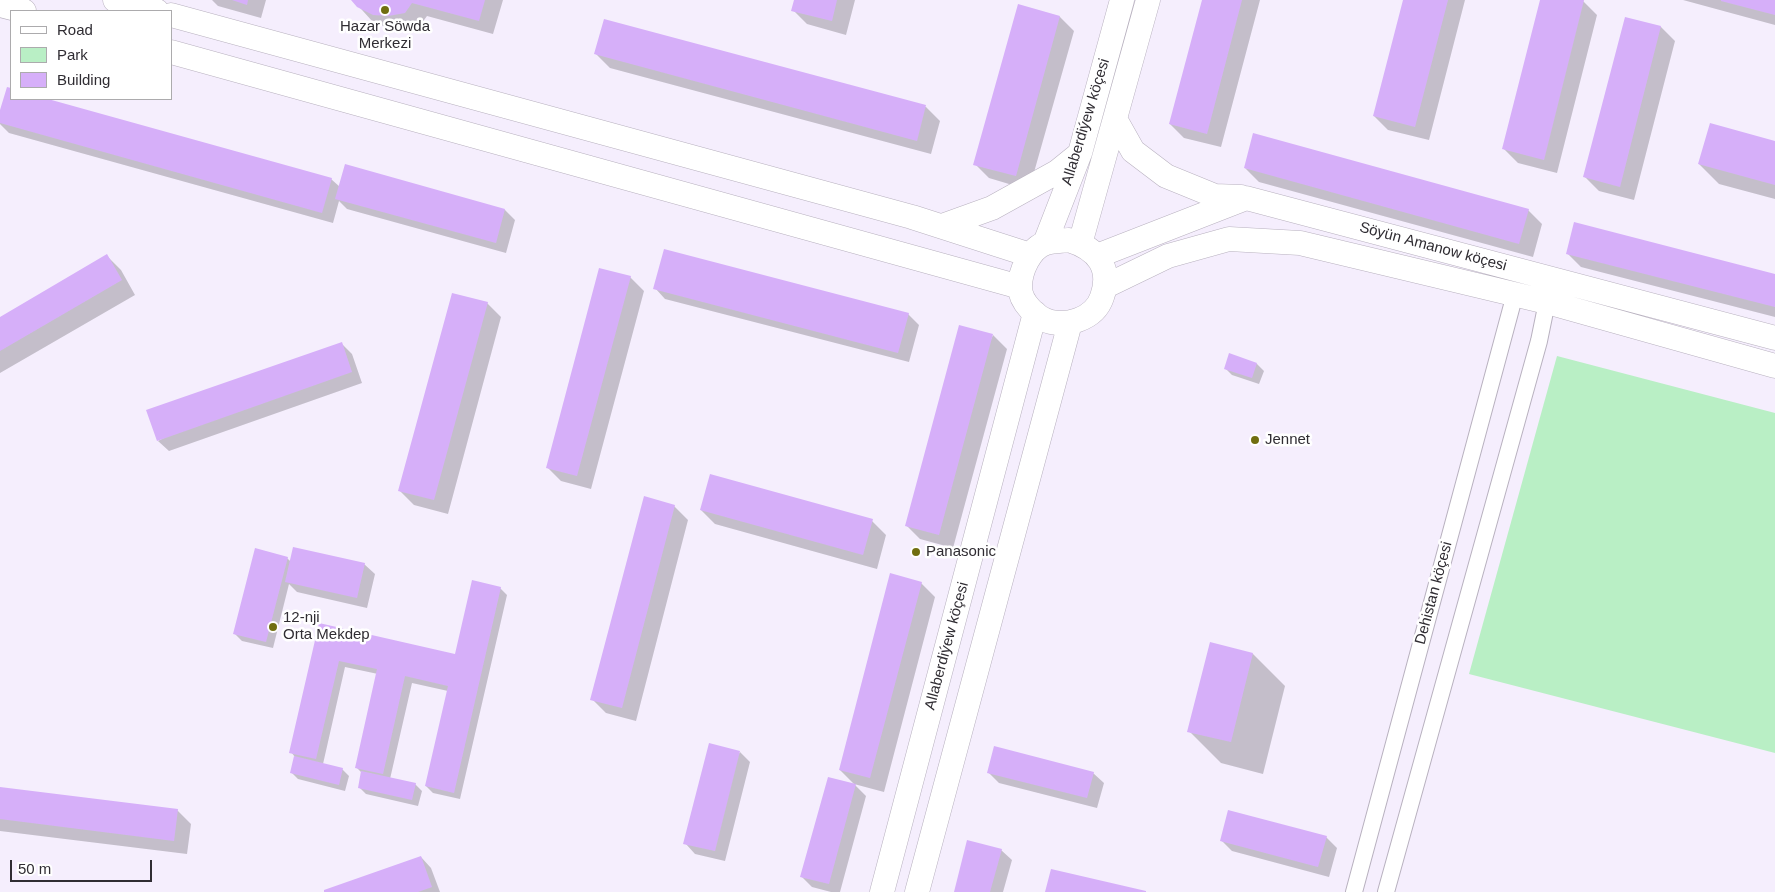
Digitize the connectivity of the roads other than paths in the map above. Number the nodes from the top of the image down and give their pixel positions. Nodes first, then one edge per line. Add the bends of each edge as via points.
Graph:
1 (115, 0) edge
2 (1122, 0) edge
3 (1148, 0) edge
4 (0, 4) edge
5 (21, 10) edge
6 (153, 10) edge
7 (172, 15) edge
8 (172, 52) edge
9 (1115, 118) junction
10 (1080, 153) junction
11 (1246, 198) junction
12 (942, 226) junction
13 (1037, 249) junction
14 (1088, 250) junction
15 (1106, 286) junction
16 (1020, 287) junction
17 (1515, 294) junction
18 (1547, 302) junction
19 (1035, 312) junction
20 (1070, 323) junction
21 (1775, 338) edge
22 (1775, 366) edge
23 (882, 892) edge
24 (917, 892) edge
25 (1354, 892) edge
26 (1386, 892) edge

1 - 6 street
2 - 10 street, Allaberdiýew köçesi
3 - 9 street, Allaberdiýew köçesi
4 - 5 street
7 - 12 street
8 - 16 street
9 - 11 street, Söyün Amanow köçesi via 1133,151 1166,176 1215,196
9 - 14 street, Allaberdiýew köçesi
10 - 12 street via 1057,172 992,208
10 - 13 street, Allaberdiýew köçesi
11 - 14 street
11 - 21 street, Söyün Amanow köçesi
12 - 13 street
13 - 14 street via 1069,240
13 - 16 street via 1025,262
14 - 15 street via 1105,270
15 - 17 street, Söyün Amanow köçesi via 1168,256 1229,239 1300,243
15 - 20 street via 1100,304 1086,316
16 - 19 street via 1024,299
17 - 18 street, Söyün Amanow köçesi
17 - 25 street, Dehistan köçesi
18 - 22 street, Söyün Amanow köçesi
18 - 26 street via 1539,341
19 - 20 street via 1052,322
19 - 23 street, Allaberdiýew köçesi
20 - 24 street

